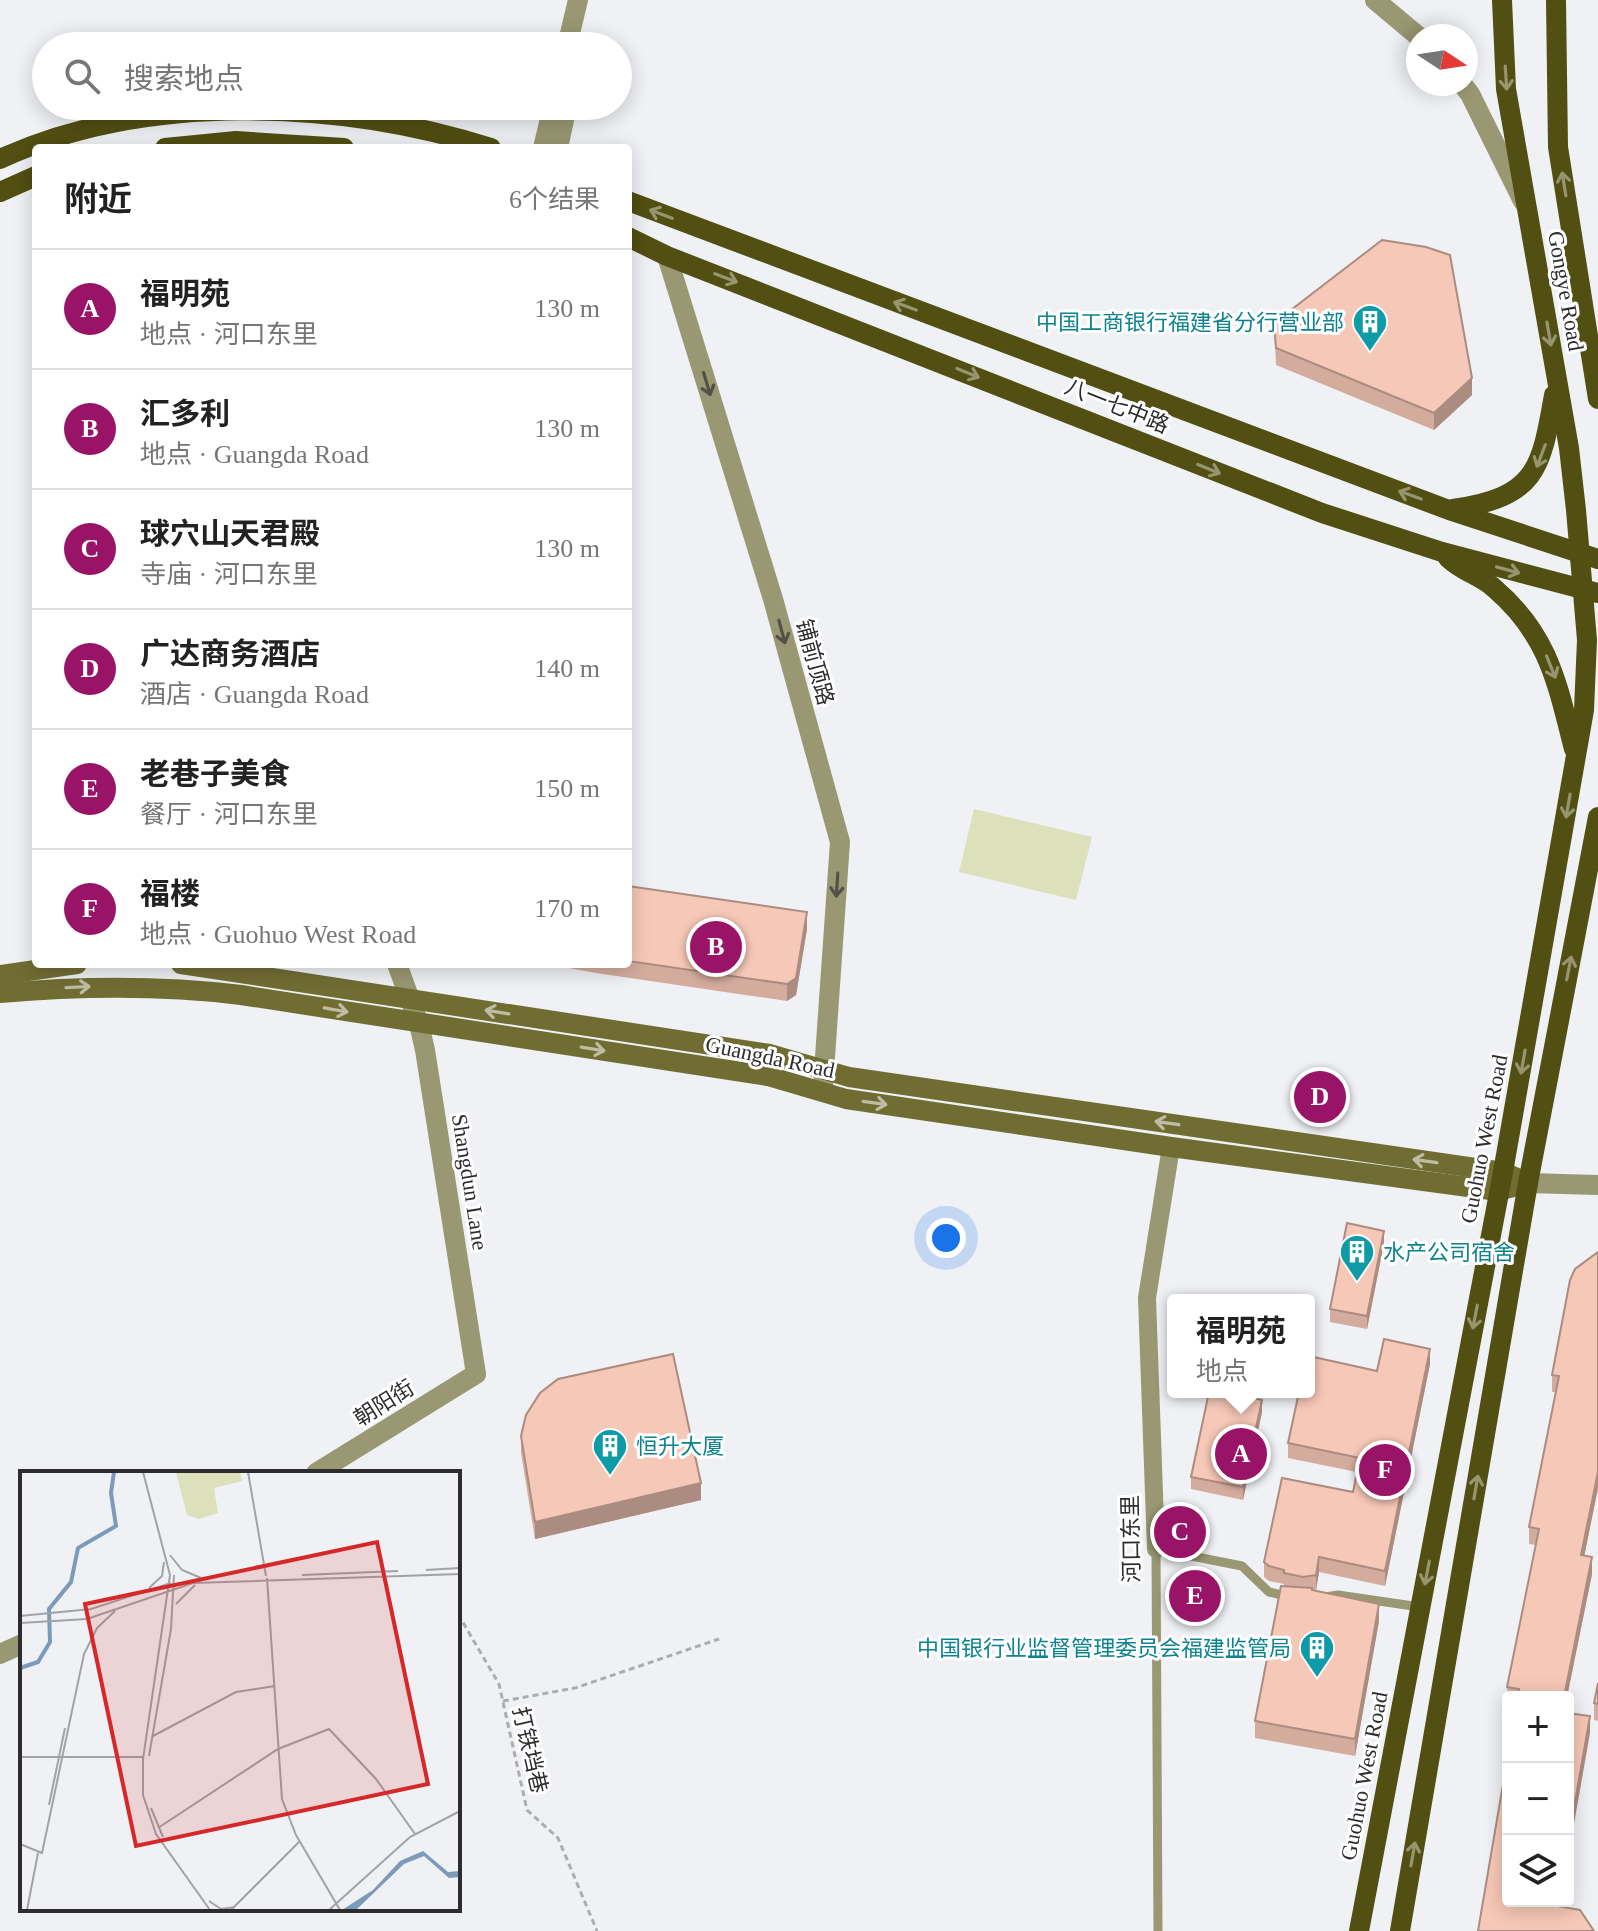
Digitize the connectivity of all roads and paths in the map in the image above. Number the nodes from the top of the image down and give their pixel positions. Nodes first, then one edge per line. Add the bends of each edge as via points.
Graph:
1 (578, 0) edge
2 (592, 0) edge
3 (1375, 0) edge
4 (1502, 0) edge
5 (1556, 0) edge
6 (1406, 26) edge
7 (570, 32) edge
8 (584, 32) edge
9 (1471, 96) edge
10 (144, 120) edge
11 (350, 120) edge
12 (550, 120) edge
13 (564, 120) edge
14 (73, 140) edge
15 (206, 144) edge
16 (282, 144) edge
17 (476, 144) edge
18 (544, 144) edge
19 (559, 144) edge
20 (32, 151) edge
21 (0, 159) edge
22 (32, 178) edge
23 (0, 192) edge
24 (632, 203) edge
25 (1528, 211) junction
26 (632, 239) edge
27 (667, 256) junction
28 (1557, 379) junction
29 (1597, 390) edge
30 (1449, 510) junction
31 (1442, 552) junction
32 (1589, 556) edge
33 (1590, 592) edge
34 (1576, 758) junction
35 (1598, 817) edge
36 (49, 968) edge
37 (208, 968) edge
38 (399, 968) edge
39 (0, 975) edge
40 (0, 993) edge
41 (411, 998) junction
42 (419, 1024) junction
43 (825, 1072) junction
44 (822, 1093) junction
45 (1171, 1147) junction
46 (1500, 1182) junction
47 (1528, 1183) junction
48 (1598, 1185) edge
49 (476, 1374) joint
50 (319, 1471) edge
51 (1156, 1549) junction
52 (1303, 1599) edge
53 (1317, 1599) edge
54 (1420, 1607) junction
55 (460, 1617) edge
56 (719, 1639) dead end
57 (20, 1645) edge
58 (0, 1654) edge
59 (503, 1701) junction
60 (597, 1931) edge
61 (1158, 1931) edge
62 (1359, 1931) edge
63 (1400, 1931) edge

1 - 7 street
2 - 8 street
3 - 6 street
4 -> 25 main road, Gongye Road via 1506,89
29 -> 5 main road, Gongye Road via 1558,147
9 - 25 street
10 - 14 main road
11 - 17 main road via 424,130
12 - 18 street
13 - 19 street
15 - 16 main road
20 - 21 main road
22 - 23 main road
30 -> 24 main road, 八一七中路
25 -> 28 main road, Gongye Road
26 - 27 main road, 八一七中路
27 -> 31 main road, 八一七中路 via 1322,513
27 -> 43 street, 铺前顶路 via 773,599 840,842
28 -> 30 main road via 1545,445 1534,473 1524,485 1486,503
28 - 32 main road, Gongye Road
30 - 32 main road, 八一七中路
31 -> 33 main road, 八一七中路
31 -> 34 main road via 1517,607 1537,636 1555,675
32 - 33 main road, Gongye Road
33 - 34 main road, Guohuo West Road
34 -> 46 main road, Guohuo West Road
47 -> 35 main road
36 - 39 main road
37 - 41 main road, Guangda Road
38 - 41 street, Shangdun Lane
40 -> 42 main road, Guangda Road via 159,986
41 - 42 street, Shangdun Lane
43 -> 41 main road, Guangda Road via 770,1054
42 -> 44 main road, Guangda Road via 768,1076
42 - 49 street, Shangdun Lane
43 - 44 street, 铺前顶路
46 -> 43 main road, Guangda Road
44 -> 45 main road, Guangda Road
45 - 46 main road, Guangda Road
45 - 51 street, 河口东里 via 1147,1298
46 - 47 main road, Guangda Road
46 -> 54 main road, Guohuo West Road
47 - 48 street, Guangda Road
63 -> 47 main road
49 - 50 street, 朝阳街
51 - 52 lane via 1242,1566 1269,1592
51 - 61 lane, 河口东里
53 - 54 lane via 1338,1595
54 - 62 main road, Guohuo West Road
55 - 59 path, 打铁垱巷 via 494,1674
56 - 59 path via 575,1688
57 - 58 street
59 - 60 path, 打铁垱巷 via 527,1810 558,1838

